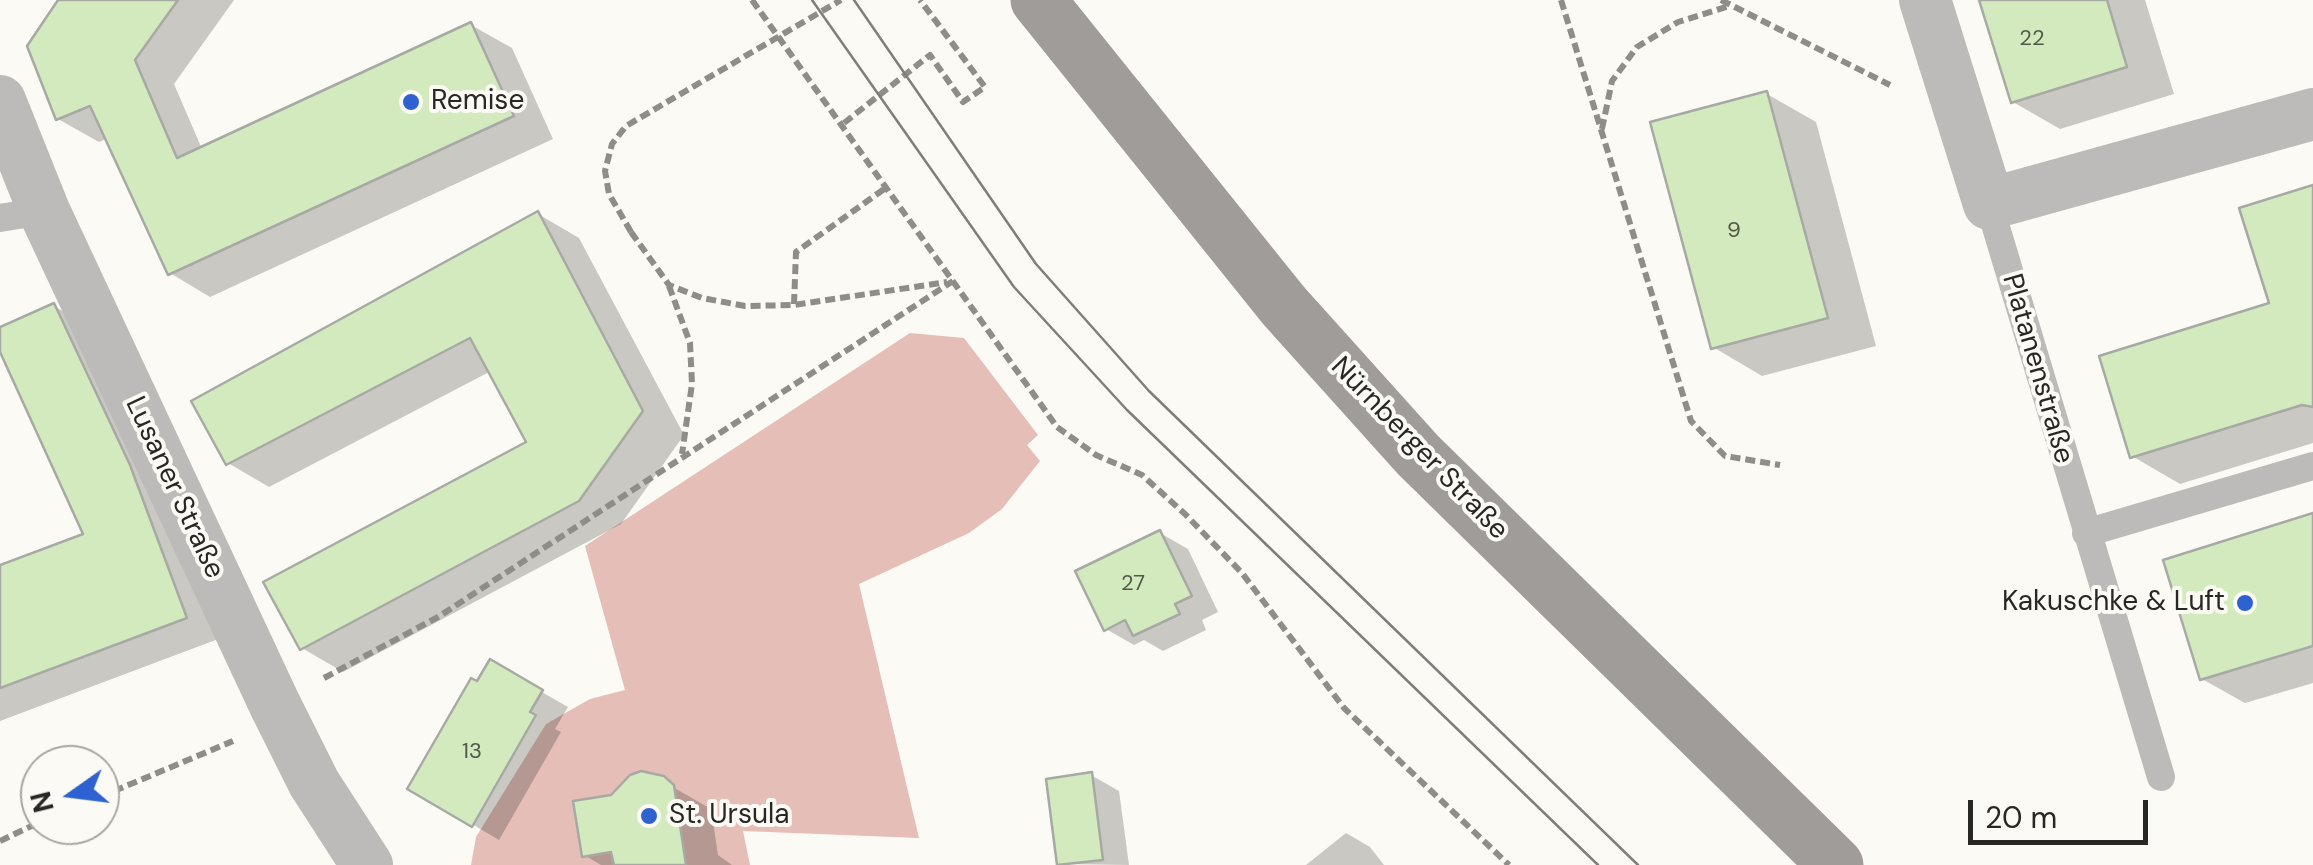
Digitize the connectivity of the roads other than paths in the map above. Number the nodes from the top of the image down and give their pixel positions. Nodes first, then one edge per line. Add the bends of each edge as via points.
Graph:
1 (1038, 0) edge
2 (1925, 0) edge
3 (0, 101) edge
4 (2313, 114) edge
5 (1989, 204) junction
6 (22, 214) edge
7 (2313, 466) edge
8 (2086, 533) junction
9 (2162, 778) dead end
10 (367, 865) edge
11 (1836, 865) edge

1 - 11 main road, Nürnberger Straße via 1284,306 1418,454
2 - 5 street, Platanenstraße
3 - 6 street, Lusaner Straße
4 - 5 street
5 - 8 lane, Platanenstraße
6 - 10 street, Lusaner Straße via 314,783
7 - 8 lane
8 - 9 lane, Platanenstraße

